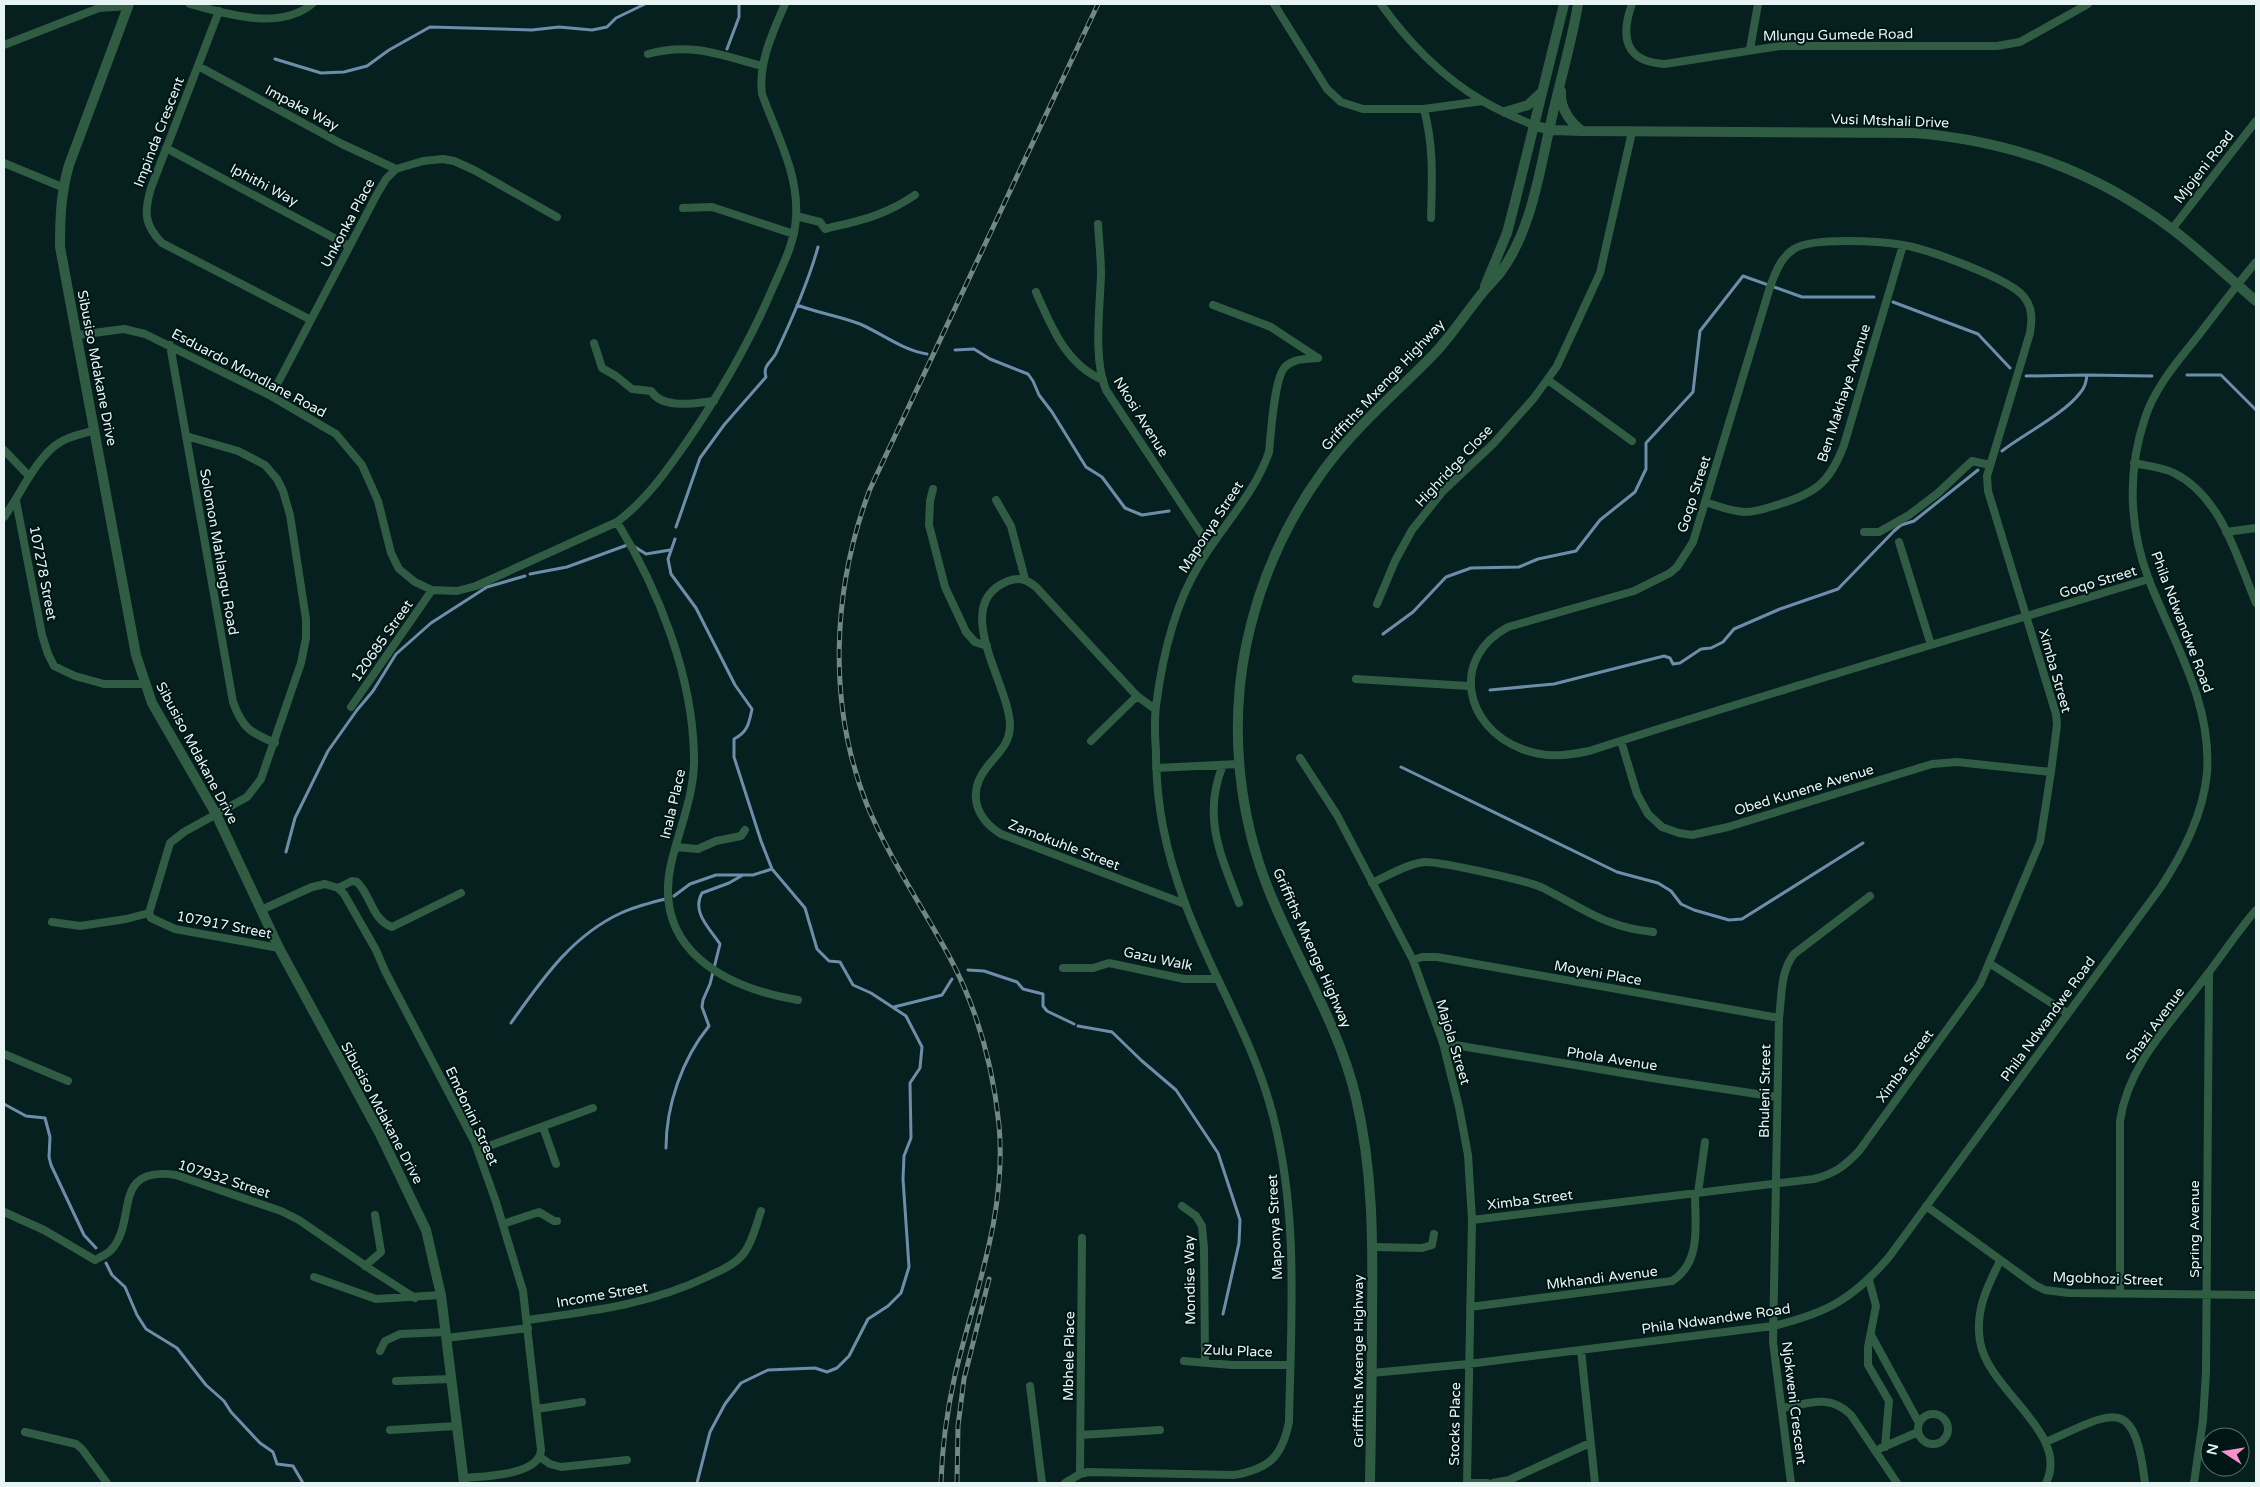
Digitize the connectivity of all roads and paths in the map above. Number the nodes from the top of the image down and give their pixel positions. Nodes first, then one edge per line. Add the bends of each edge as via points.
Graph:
1 (190, 4) edge
2 (312, 4) edge
3 (785, 4) edge
4 (1274, 4) edge
5 (1381, 4) edge
6 (1564, 4) edge
7 (1578, 4) edge
8 (1632, 4) edge
9 (1758, 4) edge
10 (2088, 4) edge
11 (128, 5) edge
12 (218, 11) junction
13 (4, 45) edge
14 (1750, 49) junction
15 (648, 54) dead end
16 (198, 66) junction
17 (762, 66) junction
18 (1562, 73) junction
19 (1544, 89) junction
20 (1482, 101) junction
21 (1424, 109) junction
22 (1505, 112) junction
23 (2256, 121) edge
24 (1535, 126) junction
25 (1549, 129) junction
26 (1582, 131) junction
27 (1632, 132) junction
28 (166, 148) junction
29 (4, 163) edge
30 (396, 169) junction
31 (62, 187) junction
32 (915, 195) dead end
33 (683, 208) dead end
34 (796, 216) junction
35 (558, 217) dead end
36 (1431, 218) dead end
37 (1098, 224) dead end
38 (2172, 229) junction
39 (794, 234) junction
40 (1903, 245) junction
41 (349, 246) junction
42 (2256, 262) edge
43 (2237, 285) junction
44 (1036, 292) dead end
45 (1483, 292) junction
46 (2256, 301) edge
47 (1213, 305) dead end
48 (311, 320) junction
49 (78, 335) junction
50 (594, 343) dead end
51 (170, 345) junction
52 (1102, 380) junction
53 (1548, 380) junction
54 (271, 396) junction
55 (714, 401) junction
56 (95, 430) junction
57 (186, 436) junction
58 (1632, 441) dead end
59 (4, 450) edge
60 (2134, 463) junction
61 (1990, 465) junction
62 (29, 476) junction
63 (933, 489) dead end
64 (996, 500) dead end
65 (16, 501) junction
66 (1705, 502) junction
67 (5, 513) edge
68 (617, 522) junction
69 (2256, 528) edge
70 (1864, 532) dead end
71 (2226, 532) junction
72 (1899, 542) dead end
73 (1210, 547) junction
74 (1025, 579) junction
75 (2149, 580) junction
76 (432, 590) junction
77 (1376, 604) dead end
78 (2256, 604) edge
79 (2026, 616) junction
80 (1931, 645) junction
81 (987, 646) junction
82 (1356, 679) dead end
83 (145, 684) junction
84 (1469, 686) junction
85 (1137, 696) junction
86 (352, 707) dead end
87 (1155, 709) junction
88 (1090, 741) dead end
89 (1620, 741) junction
90 (274, 743) junction
91 (1300, 758) dead end
92 (1239, 764) junction
93 (1223, 765) junction
94 (1156, 768) junction
95 (2051, 772) junction
96 (214, 815) junction
97 (745, 830) dead end
98 (676, 847) junction
99 (1372, 883) junction
100 (338, 888) junction
101 (461, 893) dead end
102 (1870, 896) dead end
103 (1239, 903) dead end
104 (1185, 904) junction
105 (261, 910) junction
106 (2256, 910) edge
107 (149, 913) junction
108 (52, 922) dead end
109 (1653, 932) dead end
110 (279, 948) junction
111 (1413, 960) junction
112 (1990, 964) junction
113 (1063, 968) dead end
114 (2208, 973) junction
115 (1218, 979) junction
116 (798, 1000) dead end
117 (2067, 1013) junction
118 (1780, 1018) junction
119 (1443, 1043) junction
120 (4, 1054) edge
121 (68, 1081) dead end
122 (1778, 1097) junction
123 (593, 1108) dead end
124 (543, 1127) junction
125 (1705, 1142) dead end
126 (478, 1150) junction
127 (556, 1164) dead end
128 (1775, 1183) junction
129 (1697, 1193) junction
130 (1182, 1206) dead end
131 (1926, 1206) junction
132 (761, 1211) dead end
133 (4, 1212) edge
134 (375, 1215) dead end
135 (1472, 1220) junction
136 (557, 1221) dead end
137 (503, 1224) junction
138 (1434, 1234) dead end
139 (1082, 1238) dead end
140 (1373, 1248) junction
141 (2000, 1261) junction
142 (366, 1266) junction
143 (314, 1277) dead end
144 (1869, 1280) junction
145 (2120, 1292) junction
146 (2206, 1294) junction
147 (441, 1295) junction
148 (2256, 1295) edge
149 (415, 1298) junction
150 (1470, 1307) junction
151 (527, 1320) junction
152 (1773, 1326) junction
153 (528, 1328) junction
154 (1871, 1334) junction
155 (446, 1335) junction
156 (1581, 1350) junction
157 (380, 1351) dead end
158 (1184, 1361) dead end
159 (1205, 1362) junction
160 (1468, 1364) junction
161 (1290, 1365) junction
162 (1372, 1373) junction
163 (451, 1379) junction
164 (396, 1381) dead end
165 (1030, 1386) dead end
166 (582, 1402) dead end
167 (1783, 1408) junction
168 (537, 1410) junction
169 (1919, 1423) junction
170 (457, 1426) junction
171 (390, 1430) dead end
172 (1160, 1430) dead end
173 (25, 1432) dead end
174 (1918, 1432) junction
175 (1080, 1435) junction
176 (2046, 1442) junction
177 (1590, 1443) junction
178 (1885, 1447) junction
179 (1875, 1451) junction
180 (540, 1457) junction
181 (627, 1460) dead end
182 (1080, 1474) junction
183 (464, 1481) edge
184 (108, 1483) edge
185 (1042, 1483) edge
186 (1064, 1483) edge
187 (1370, 1483) edge
188 (1467, 1483) edge
189 (1487, 1483) edge
190 (1493, 1483) edge
191 (1595, 1483) edge
192 (1791, 1483) edge
193 (1897, 1483) edge
194 (2046, 1483) edge
195 (2145, 1483) edge
196 (2194, 1483) edge

1 - 12 street
2 - 12 street via 295,14 278,18
3 - 17 street, Esduardo Mondlane Road
4 - 21 street via 1326,90 1341,102 1374,110
5 - 20 street via 1401,31 1426,56
6 - 19 street, Griffiths Mxenge Highway
7 - 18 street, Griffiths Mxenge Highway
8 - 14 street, Mlungu Gumede Road via 1627,18 1627,42 1638,58 1665,64
9 - 14 street
10 - 14 street, Mlungu Gumede Road via 2032,36 2009,44
11 - 13 street via 99,8
11 - 31 street, Sibusiso Mdakane Drive
12 - 16 street, Impinda Crescent
15 - 17 street via 672,48 694,49
16 - 28 street, Impinda Crescent
16 - 30 street, Impaka Way via 342,144
17 - 34 street, Esduardo Mondlane Road via 762,94 791,173
18 - 25 street, Griffiths Mxenge Highway
18 - 26 street via 1564,111
19 - 22 street via 1528,105
19 - 24 street, Griffiths Mxenge Highway
20 - 21 street
20 - 22 street
21 - 36 street via 1433,158
22 - 24 street
23 - 38 street, Mjojeni Road
24 - 25 street, Vusi Mtshali Drive
24 - 45 street, Griffiths Mxenge Highway via 1507,233
25 - 26 street, Vusi Mtshali Drive
25 - 45 street, Griffiths Mxenge Highway via 1520,235 1500,274
26 - 27 street, Vusi Mtshali Drive
27 - 38 street, Vusi Mtshali Drive via 1915,133 1976,140 2069,168 2128,200
27 - 53 street, Highridge Close via 1600,273 1565,351
28 - 41 street, Iphithi Way
28 - 48 street, Impinda Crescent via 146,206 151,232 162,243
29 - 31 street
30 - 35 street via 435,159 454,161
30 - 41 street, Unkonka Place via 386,179
31 - 49 street, Sibusiso Mdakane Drive via 60,247
32 - 34 street via 875,217 825,229 820,222
33 - 39 street via 712,207
34 - 39 street, Esduardo Mondlane Road
37 - 52 street, Nkosi Avenue
38 - 43 street, Vusi Mtshali Drive
39 - 55 street, Esduardo Mondlane Road via 759,320
40 - 61 street, Goqo Street via 2008,283 2030,306 2030,333
40 - 66 street, Ben Makhaye Avenue via 1844,445 1826,480 1807,494 1758,511 1735,511
40 - 66 street, Goqo Street via 1812,242 1793,249 1783,259 1770,287
41 - 48 street, Unkonka Place
42 - 43 street, Phila Ndwandwe Road
43 - 46 street, Vusi Mtshali Drive
43 - 60 street, Phila Ndwandwe Road via 2177,361 2152,400
44 - 52 street via 1056,334 1073,360 1088,374
45 - 92 street, Griffiths Mxenge Highway via 1437,351 1345,443 1292,519 1265,582 1246,649 1238,703
47 - 73 street, Maponya Street via 1272,327 1318,358 1291,363 1280,374 1266,463
48 - 54 street, Unkonka Place
49 - 51 street, Esduardo Mondlane Road via 124,329
49 - 56 street, Sibusiso Mdakane Drive
50 - 55 street via 602,368 632,389 651,391 655,398 665,402 691,404
51 - 54 street, Esduardo Mondlane Road
51 - 57 street, Solomon Mahlangu Road
52 - 73 street, Nkosi Avenue
53 - 58 street
53 - 77 street, Highridge Close via 1492,444 1443,491 1412,530
54 - 76 street, Esduardo Mondlane Road via 336,434 350,448 376,495 394,564 410,578
55 - 68 street, Esduardo Mondlane Road via 661,480 637,507
56 - 62 street via 57,444
56 - 83 street, Sibusiso Mdakane Drive via 136,655
57 - 90 street, Solomon Mahlangu Road via 233,702 242,724
57 - 90 street via 238,451 265,465 280,485 287,503 307,629 301,663
59 - 62 street
60 - 71 street via 2173,472 2192,484 2207,500
60 - 75 street, Phila Ndwandwe Road via 2133,511 2138,544
61 - 70 street via 1972,462 1909,515 1878,532
61 - 79 street, Goqo Street via 1988,491
62 - 65 street
63 - 81 street via 930,525 945,587 966,632 975,642
64 - 74 street via 1011,526
65 - 67 street
65 - 83 street, 107278 Street via 42,635 54,666 104,684
66 - 84 street, Goqo Street via 1692,542 1681,562 1670,573 1634,591 1498,632 1482,648
68 - 76 street, Esduardo Mondlane Road via 476,586 457,591
68 - 98 street, Inala Place via 637,555 675,646 689,705 694,768
69 - 71 street
71 - 78 street
72 - 80 street
73 - 87 street, Maponya Street via 1178,611 1168,642
74 - 81 street, Zamokuhle Street via 1004,583 987,597 982,622
74 - 85 street
75 - 79 street, Goqo Street
75 - 117 street, Phila Ndwandwe Road via 2198,693 2206,732 2207,775 2197,818 2173,868
76 - 86 street, 120685 Street
79 - 80 street, Goqo Street
79 - 95 street, Ximba Street via 2056,714
80 - 89 street, Goqo Street
81 - 104 street, Zamokuhle Street via 1008,710 1010,729 1002,752 986,768 976,795 978,811 986,823 1010,838
82 - 84 street
83 - 96 street, Sibusiso Mdakane Drive
84 - 89 street, Goqo Street via 1478,712 1487,724 1510,744 1522,749 1556,756 1589,751
85 - 87 street
85 - 88 street
87 - 94 street, Maponya Street
89 - 95 street, Obed Kunene Avenue via 1637,794 1648,814 1662,827 1692,834 1728,827 1932,764 1957,762
90 - 96 street via 255,788
91 - 99 street, Majola Street via 1337,815
92 - 93 street
92 - 140 street, Griffiths Mxenge Highway via 1249,828 1264,878 1323,1005 1348,1071 1370,1182
93 - 94 street
93 - 103 street via 1214,792 1212,820 1223,862
94 - 104 street, Maponya Street via 1158,804 1166,844
95 - 112 street, Ximba Street via 2040,842
96 - 105 street, Sibusiso Mdakane Drive
96 - 107 street via 170,843
97 - 98 street via 741,836 716,840 698,849
98 - 116 street, Inala Place via 668,898 670,914 682,940 707,966 727,977 752,989
99 - 109 street via 1418,863 1446,865 1529,882 1613,925
99 - 111 street, Majola Street
100 - 101 street via 352,880 357,882 378,917 392,927
100 - 105 street via 325,884 312,887
100 - 126 street, Emdonini Street via 376,950
102 - 118 street, Bhuleni Street via 1789,960 1783,978
104 - 115 street, Maponya Street
105 - 110 street, Sibusiso Mdakane Drive
106 - 114 street, Shazi Avenue
107 - 108 street via 80,926
107 - 110 street, 107917 Street via 151,918 176,929
110 - 147 street, Sibusiso Mdakane Drive via 414,1203 426,1230
111 - 118 street, Moyeni Place via 1438,958
111 - 119 street, Majola Street
112 - 117 street
112 - 128 street, Ximba Street via 1980,984 1851,1160 1831,1175
113 - 115 street, Gazu Walk via 1093,968 1109,962 1184,979
114 - 145 street, Shazi Avenue via 2139,1066 2122,1104
114 - 146 street, Spring Avenue
115 - 161 street, Maponya Street via 1262,1078 1287,1181 1291,1237
117 - 131 street, Phila Ndwandwe Road
118 - 122 street, Bhuleni Street
119 - 122 street, Phola Avenue
119 - 135 street, Majola Street via 1465,1138
120 - 121 street
122 - 128 street, Bhuleni Street
123 - 124 street
124 - 126 street
124 - 127 street
125 - 129 street, Mkhandi Avenue
126 - 137 street, Emdonini Street
128 - 129 street, Ximba Street
128 - 152 street, Bhuleni Street
129 - 135 street, Ximba Street
129 - 150 street, Mkhandi Avenue via 1692,1257 1683,1274 1672,1281
130 - 159 street, Mondise Way via 1196,1216 1202,1226
131 - 141 street, Mgobhozi Street
131 - 144 street, Phila Ndwandwe Road
132 - 151 street, Income Street via 744,1254 728,1267 694,1283 625,1306
133 - 142 street, 107932 Street via 44,1230 95,1260 111,1251 116,1243 129,1197 138,1183 148,1176 166,1173 289,1214
134 - 142 street via 381,1252
135 - 150 street, Majola Street
136 - 137 street via 539,1212
137 - 151 street, Emdonini Street via 518,1273
138 - 140 street via 1432,1245 1422,1248
139 - 175 street, Mbhele Place
140 - 162 street, Griffiths Mxenge Highway
141 - 145 street, Mgobhozi Street via 2045,1290
141 - 176 street via 1980,1309 1980,1342 1992,1372
142 - 149 street, 107932 Street
143 - 149 street via 376,1299
144 - 152 street, Phila Ndwandwe Road via 1836,1305 1799,1320
144 - 154 street via 1876,1306
145 - 146 street, Mgobhozi Street
146 - 148 street, Mgobhozi Street
146 - 196 street, Spring Avenue via 2204,1420
147 - 149 street
147 - 155 street, Sibusiso Mdakane Drive
150 - 160 street, Majola Street
151 - 153 street, Emdonini Street
152 - 156 street, Phila Ndwandwe Road
152 - 167 street, Njokweni Crescent
153 - 155 street
153 - 168 street, Emdonini Street
154 - 169 street
154 - 178 street via 1868,1366 1889,1401
155 - 157 street via 400,1334 384,1340
155 - 163 street, Sibusiso Mdakane Drive
156 - 160 street, Phila Ndwandwe Road
156 - 177 street
158 - 159 street, Zulu Place
159 - 161 street, Zulu Place
160 - 162 street, Phila Ndwandwe Road
160 - 188 street, Stocks Place
161 - 182 street, Maponya Street via 1289,1422 1284,1444 1271,1461 1259,1468 1234,1475
162 - 187 street, Griffiths Mxenge Highway
163 - 164 street
163 - 170 street, Sibusiso Mdakane Drive
165 - 185 street
166 - 168 street
167 - 179 street via 1816,1402 1836,1403 1851,1415
167 - 192 street, Njokweni Crescent
168 - 180 street, Emdonini Street
169 - 174 street
169 - 174 street via 1925,1416 1935,1414 1943,1417 1948,1425 1947,1435 1941,1442 1932,1444 1923,1440
170 - 171 street
170 - 183 street, Sibusiso Mdakane Drive
172 - 175 street
173 - 184 street via 76,1444
174 - 178 street
175 - 182 street, Mbhele Place
176 - 194 street via 2051,1466
176 - 195 street via 2102,1417 2118,1417 2130,1424 2140,1446
177 - 190 street via 1509,1480
177 - 191 street
178 - 179 street
179 - 193 street
180 - 181 street via 561,1467
180 - 183 street via 531,1466 518,1471
182 - 186 street, Maponya Street
188 - 189 street

